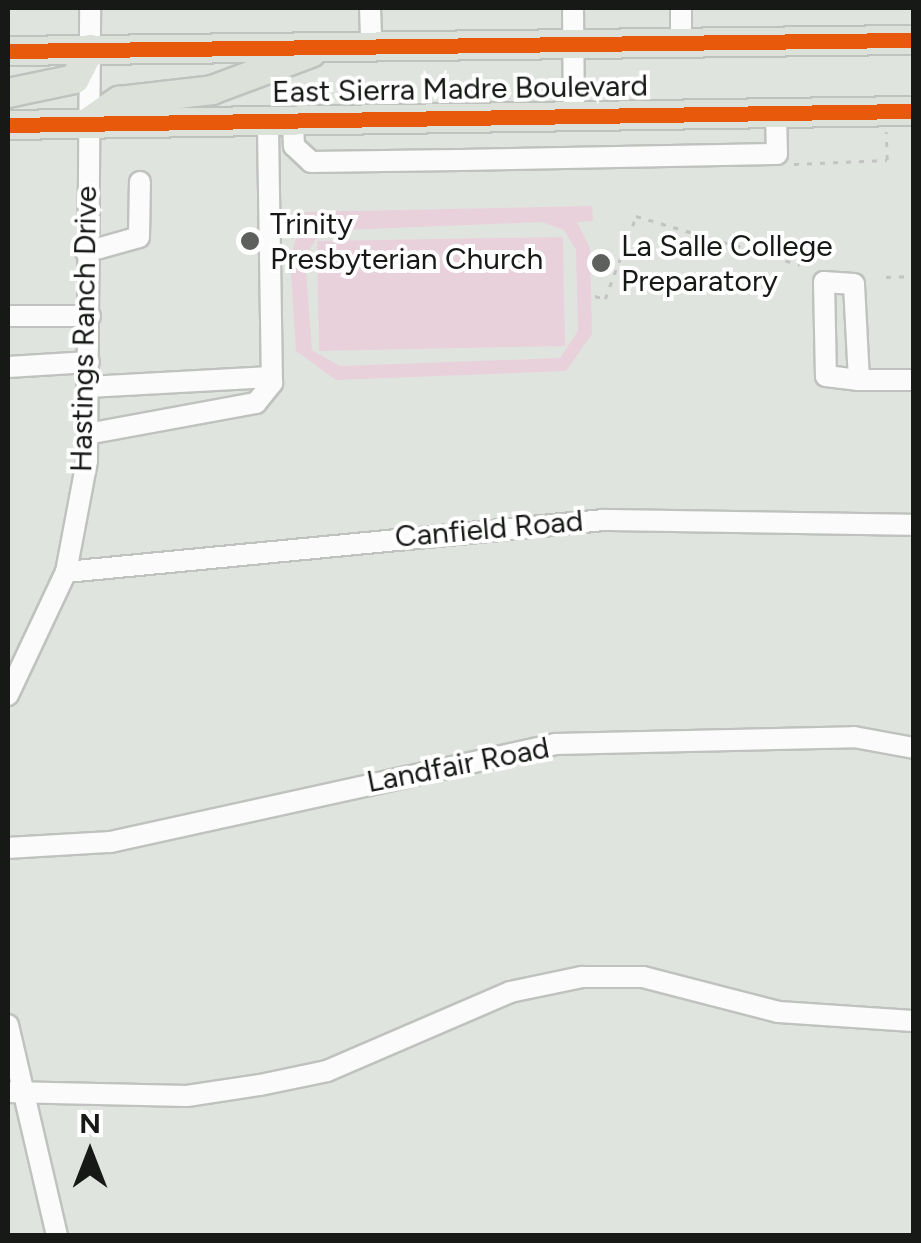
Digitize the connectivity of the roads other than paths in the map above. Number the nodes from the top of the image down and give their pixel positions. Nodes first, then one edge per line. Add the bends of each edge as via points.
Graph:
1 (90, 8) edge
2 (370, 8) edge
3 (574, 8) edge
4 (681, 8) edge
5 (682, 40) junction
6 (914, 40) edge
7 (574, 42) junction
8 (370, 45) junction
9 (332, 46) junction
10 (90, 49) junction
11 (8, 51) edge
12 (8, 93) edge
13 (914, 95) edge
14 (914, 111) edge
15 (840, 112) junction
16 (618, 113) junction
17 (776, 113) junction
18 (574, 114) junction
19 (455, 116) junction
20 (281, 120) junction
21 (88, 123) junction
22 (8, 125) edge
23 (618, 157) junction
24 (457, 160) junction
25 (140, 182) dead end
26 (86, 252) junction
27 (8, 316) edge
28 (90, 316) junction
29 (89, 362) junction
30 (8, 367) edge
31 (271, 377) junction
32 (859, 380) junction
33 (914, 380) edge
34 (88, 387) junction
35 (87, 434) junction
36 (914, 525) edge
37 (66, 572) junction
38 (8, 696) edge
39 (914, 748) edge
40 (8, 848) edge
41 (914, 1020) edge
42 (8, 1025) edge
43 (15, 1093) edge
44 (57, 1236) edge

1 - 10 street, Hastings Ranch Drive
2 - 8 street
3 - 7 street
4 - 5 street
5 - 6 main road, East Sierra Madre Boulevard
5 - 7 main road, East Sierra Madre Boulevard
7 - 8 main road, East Sierra Madre Boulevard
7 - 18 street
8 - 9 main road, East Sierra Madre Boulevard
9 - 10 main road, East Sierra Madre Boulevard
9 - 21 main road via 212,90 118,100
10 - 11 main road, East Sierra Madre Boulevard
10 - 12 main road via 75,79
10 - 21 street, Hastings Ranch Drive
13 - 15 main road
14 - 15 main road, East Sierra Madre Boulevard
15 - 17 main road, East Sierra Madre Boulevard
16 - 17 main road, East Sierra Madre Boulevard
16 - 18 main road, East Sierra Madre Boulevard
16 - 23 street
17 - 23 street via 776,154
18 - 19 main road, East Sierra Madre Boulevard
19 - 20 main road, East Sierra Madre Boulevard
19 - 24 street
20 - 21 main road, East Sierra Madre Boulevard
20 - 24 street via 311,162
20 - 31 street
21 - 22 main road, East Sierra Madre Boulevard
21 - 26 street, Hastings Ranch Drive
23 - 24 street
25 - 26 street via 139,237
26 - 28 street, Hastings Ranch Drive
27 - 28 street
28 - 29 street, Hastings Ranch Drive
29 - 30 street
29 - 34 street, Hastings Ranch Drive
31 - 34 street
31 - 35 street via 256,404
32 - 32 street via 854,284 824,282 825,374
32 - 33 street
34 - 35 street, Hastings Ranch Drive
35 - 37 street, Hastings Ranch Drive
36 - 37 street, Canfield Road via 604,520
37 - 38 street, Hastings Ranch Drive
39 - 40 street, Landfair Road via 854,738 555,744 110,842
41 - 43 street via 798,1014 643,977 582,977 510,992 327,1071 260,1085 187,1096
42 - 43 street
43 - 44 street

